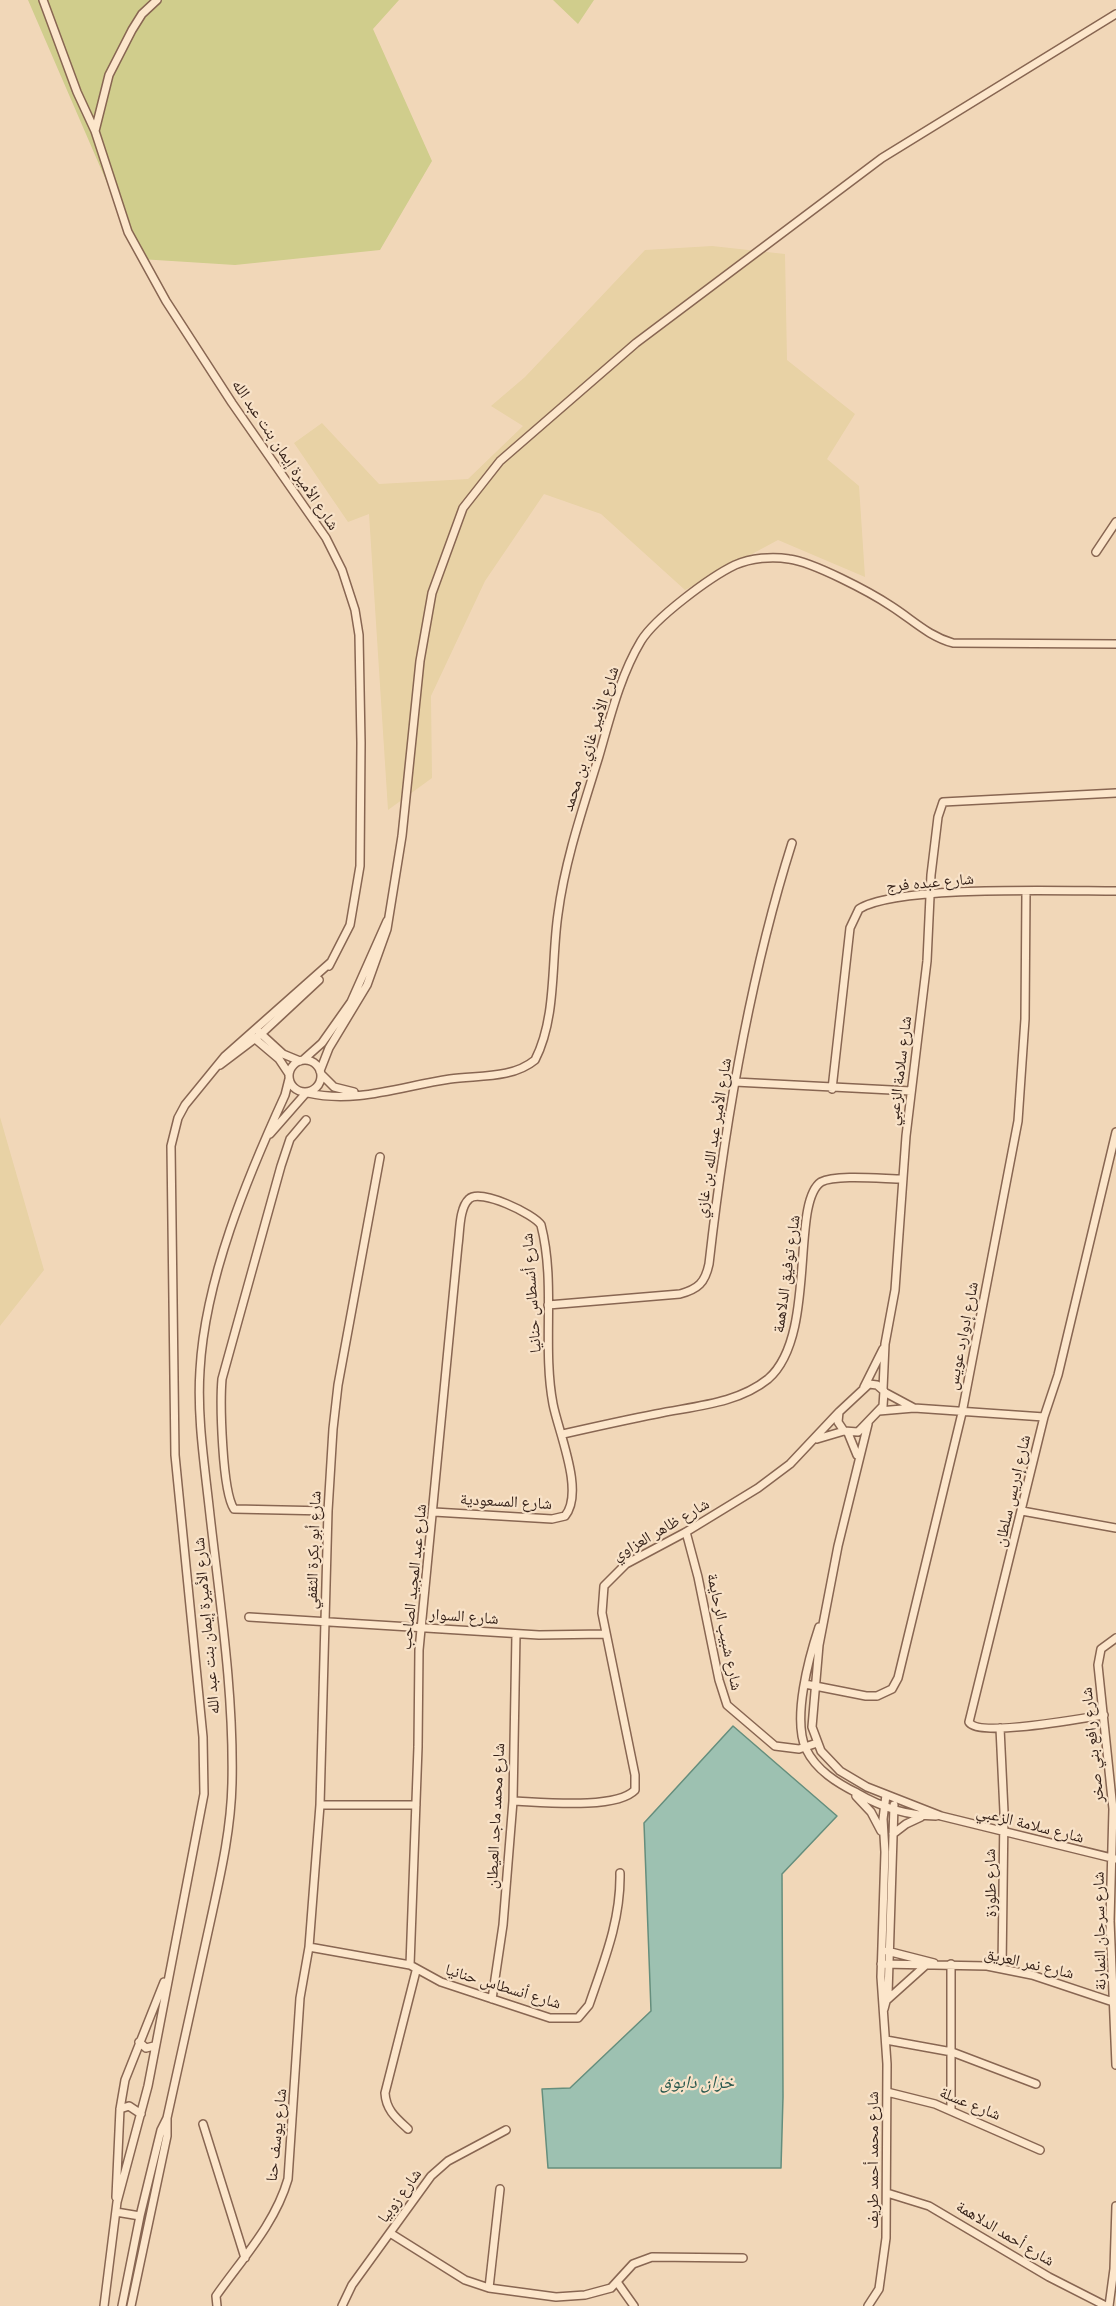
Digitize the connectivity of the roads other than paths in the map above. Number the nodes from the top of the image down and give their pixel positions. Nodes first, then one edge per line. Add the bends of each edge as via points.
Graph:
1 (43, 0) edge
2 (157, 0) edge
3 (1116, 14) edge
4 (95, 131) junction
5 (1116, 522) edge
6 (1096, 552) dead end
7 (1116, 644) edge
8 (1115, 794) edge
9 (792, 843) dead end
10 (1116, 891) edge
11 (1026, 892) junction
12 (930, 894) junction
13 (387, 921) junction
14 (255, 1033) junction
15 (301, 1061) junction
16 (320, 1072) junction
17 (289, 1076) junction
18 (735, 1082) junction
19 (832, 1089) junction
20 (911, 1091) junction
21 (307, 1093) junction
22 (377, 1094) junction
23 (306, 1120) dead end
24 (1116, 1132) edge
25 (268, 1136) junction
26 (380, 1157) dead end
27 (903, 1179) junction
28 (472, 1197) joint
29 (548, 1305) junction
30 (885, 1344) junction
31 (864, 1388) junction
32 (884, 1391) junction
33 (914, 1408) junction
34 (879, 1411) junction
35 (839, 1412) junction
36 (962, 1413) junction
37 (1044, 1418) junction
38 (868, 1424) junction
39 (846, 1432) junction
40 (563, 1434) junction
41 (814, 1440) junction
42 (858, 1457) junction
43 (328, 1511) junction
44 (1022, 1511) junction
45 (434, 1512) junction
46 (1116, 1527) edge
47 (686, 1532) junction
48 (825, 1613) junction
49 (249, 1617) dead end
50 (326, 1622) junction
51 (422, 1627) junction
52 (516, 1634) junction
53 (606, 1634) junction
54 (1116, 1638) edge
55 (805, 1684) junction
56 (815, 1686) junction
57 (1104, 1715) junction
58 (1000, 1728) junction
59 (817, 1743) junction
60 (805, 1748) junction
61 (848, 1789) junction
62 (886, 1795) junction
63 (896, 1799) junction
64 (513, 1801) junction
65 (320, 1805) junction
66 (416, 1805) junction
67 (884, 1806) junction
68 (893, 1809) junction
69 (925, 1816) junction
70 (941, 1816) junction
71 (1004, 1833) junction
72 (893, 1834) junction
73 (884, 1837) junction
74 (1114, 1859) edge
75 (620, 1873) dead end
76 (309, 1947) junction
77 (885, 1951) junction
78 (934, 1963) junction
79 (885, 1964) junction
80 (951, 1964) junction
81 (410, 1965) junction
82 (926, 1965) junction
83 (1002, 1969) junction
84 (168, 1971) junction
85 (416, 1971) junction
86 (492, 1998) junction
87 (887, 2000) junction
88 (1116, 2002) edge
89 (883, 2010) junction
90 (886, 2040) junction
91 (139, 2042) junction
92 (154, 2046) junction
93 (952, 2052) junction
94 (1116, 2065) edge
95 (1036, 2084) dead end
96 (887, 2092) junction
97 (120, 2109) junction
98 (951, 2110) junction
99 (141, 2114) junction
100 (166, 2118) junction
101 (203, 2124) dead end
102 (408, 2129) dead end
103 (506, 2130) dead end
104 (1040, 2150) dead end
105 (500, 2189) dead end
106 (886, 2193) junction
107 (117, 2202) junction
108 (1116, 2206) edge
109 (116, 2212) junction
110 (140, 2216) junction
111 (390, 2233) junction
112 (246, 2258) junction
113 (743, 2258) dead end
114 (1115, 2259) edge
115 (617, 2282) junction
116 (489, 2288) junction
117 (556, 2297) junction
118 (104, 2306) edge
119 (122, 2306) edge
120 (131, 2306) edge
121 (216, 2306) edge
122 (342, 2306) edge
123 (555, 2306) edge
124 (634, 2306) edge
125 (868, 2306) edge
126 (1108, 2306) edge

1 - 4 street, شارع الأميرة إيمان بنت عبد الله
2 - 4 street via 142,14 109,75
3 - 13 street via 882,158 636,343 500,461 463,508 432,593 420,661 402,836
4 - 14 street, شارع الأميرة إيمان بنت عبد الله via 128,232 166,301 326,538 355,610 359,635 360,867 350,925 331,962
5 - 6 street
7 - 22 street, شارع الأمير غازي بن محمد via 953,643 936,638 890,605 856,587 792,559 772,557 736,565 688,596 642,639 626,673 568,866 558,912 546,1031 535,1060 514,1071
8 - 12 street, شارع سلامة الزعبي via 943,802
9 - 18 street, شارع الأمير عبد الله بن غازي via 769,924
10 - 11 street, شارع عبده فرج
11 - 12 street, شارع عبده فرج
11 - 36 street, شارع إدوارد عويس via 1025,1019 1018,1121
12 - 19 street, شارع عبده فرج via 880,900 866,904 854,915
12 - 20 street, شارع سلامة الزعبي via 927,961
13 - 15 street via 351,1002 322,1043
13 - 16 street via 367,985
14 - 15 street via 283,1054
14 - 17 street
14 - 84 street, شارع الأميرة إيمان بنت عبد الله via 225,1056 185,1105 171,1146 175,1455 205,1775 199,1831
15 - 16 street via 313,1063
15 - 17 street via 292,1066
16 - 21 street via 319,1084
16 - 22 street via 340,1090
17 - 21 street via 293,1088
17 - 25 street, شارع الأميرة إيمان بنت عبد الله
18 - 19 street
18 - 29 street, شارع الأمير عبد الله بن غازي via 704,1281 692,1291 680,1294
19 - 20 street
20 - 27 street, شارع سلامة الزعبي
21 - 22 street via 339,1097
21 - 25 street, شارع الأميرة إيمان بنت عبد الله
23 - 43 street via 290,1140 281,1166 222,1379 222,1414 227,1494 234,1509
24 - 37 street, شارع إدريس سلطان via 1058,1375
25 - 100 street, شارع الأميرة إيمان بنت عبد الله via 226,1246 202,1346 200,1412 221,1614 232,1786 225,1854
26 - 43 street, شارع أبو بكرة الثقفي via 338,1385
27 - 30 street, شارع سلامة الزعبي via 895,1290
27 - 40 street, شارع توفيق الدلاهمة via 827,1180 815,1189 807,1219 793,1339 780,1366 769,1378 747,1392 717,1402
28 - 29 street, شارع أنسطاس حنانيا via 497,1200 538,1220 543,1233
28 - 45 street, شارع عبد المجيد الصاحب via 464,1210 454,1281
29 - 40 street, شارع أنسطاس حنانيا via 554,1406
30 - 31 street, شارع سلامة الزعبي
30 - 32 street, شارع سلامة الزعبي
31 - 32 street via 875,1384
31 - 35 street, شارع ظاهر العزاوي
32 - 33 street
32 - 34 street, شارع سلامة الزعبي via 885,1403
33 - 34 street
33 - 36 street
34 - 38 street
35 - 39 street via 838,1422
35 - 41 street, شارع ظاهر العزاوي
36 - 37 street
36 - 56 street, شارع إدوارد عويس via 895,1685 877,1696
37 - 44 street, شارع إدريس سلطان
38 - 39 street, شارع ظاهر العزاوي via 858,1432
38 - 42 street, شارع سلامة الزعبي
39 - 41 street, شارع ظاهر العزاوي
39 - 42 street
40 - 45 street, شارع المسعودية via 572,1493 565,1516 552,1519
41 - 47 street, شارع ظاهر العزاوي via 758,1488
42 - 48 street, شارع سلامة الزعبي
43 - 50 street, شارع أبو بكرة الثقفي
44 - 46 street
44 - 58 street, شارع إدريس سلطان via 969,1716 973,1727
45 - 51 street, شارع عبد المجيد الصاحب
47 - 53 street, شارع ظاهر العزاوي via 608,1578 601,1599
47 - 60 street, شارع شبيب الرحايمة via 727,1705 776,1746
48 - 55 street, شارع سلامة الزعبي
48 - 56 street, شارع سلامة الزعبي
49 - 50 street, شارع السوار
50 - 51 street, شارع السوار
50 - 65 street, شارع أبو بكرة الثقفي
51 - 52 street, شارع السوار
51 - 66 street, شارع عبد المجيد الصاحب
52 - 53 street, شارع السوار
52 - 64 street, شارع محمد ماجد العيطان
53 - 64 street, شارع ظاهر العزاوي via 635,1790 625,1798 608,1801
54 - 57 street, شارع رافع بني صخر via 1104,1644 1098,1656
55 - 56 street, شارع إدوارد عويس
55 - 60 street, شارع سلامة الزعبي via 801,1724
56 - 59 street, شارع سلامة الزعبي via 812,1727
57 - 58 street, شارع إدريس سلطان
57 - 74 street, شارع رافع بني صخر
58 - 71 street, شارع طلوزة
59 - 60 street, شارع شبيب الرحايمة
59 - 62 street, شارع سلامة الزعبي via 840,1771
60 - 61 street, شارع سلامة الزعبي via 818,1767
61 - 67 street, شارع سلامة الزعبي
61 - 73 street via 871,1812
62 - 63 street, شارع سلامة الزعبي
62 - 67 street, شارع محمد أحمد طريف
63 - 68 street, شارع محمد أحمد طريف
63 - 70 street, شارع سلامة الزعبي
64 - 86 street, شارع محمد ماجد العيطان via 503,1925
65 - 66 street
65 - 76 street, شارع أبو بكرة الثقفي
66 - 81 street, شارع عبد المجيد الصاحب
67 - 68 street, شارع سلامة الزعبي
67 - 73 street, شارع محمد أحمد طريف
68 - 69 street, شارع سلامة الزعبي
68 - 72 street, شارع محمد أحمد طريف
69 - 70 street, شارع سلامة الزعبي
69 - 72 street
70 - 71 street, شارع سلامة الزعبي
71 - 74 street, شارع سلامة الزعبي
71 - 83 street, شارع طلوزة
72 - 77 street, شارع محمد أحمد طريف
73 - 77 street, شارع محمد أحمد طريف
74 - 88 street, شارع سرحان النمارنة via 1110,1921
75 - 86 street, شارع أنسطاس حنانيا via 620,1901 611,1942 584,2013 563,2020
76 - 81 street
76 - 112 street, شارع يوسف حنا via 300,1998 288,2179 278,2206
77 - 78 street, شارع نمر العريق
77 - 79 street, شارع محمد أحمد طريف
78 - 80 street, شارع نمر العريق
78 - 82 street, شارع نمر العريق
79 - 82 street, شارع نمر العريق
79 - 87 street, شارع محمد أحمد طريف
79 - 89 street, شارع محمد أحمد طريف
80 - 83 street, شارع نمر العريق
80 - 93 street
81 - 85 street, شارع أنسطاس حنانيا
82 - 87 street
83 - 88 street, شارع نمر العريق
84 - 91 street
84 - 92 street
85 - 86 street, شارع أنسطاس حنانيا
85 - 102 street via 385,2092 385,2103 391,2113
87 - 89 street, شارع محمد أحمد طريف
88 - 94 street, شارع سرحان النمارنة
89 - 90 street, شارع محمد أحمد طريف
90 - 93 street
90 - 96 street, شارع محمد أحمد طريف
91 - 92 street via 146,2048
91 - 97 street via 125,2080
92 - 99 street
93 - 95 street
93 - 98 street
96 - 98 street, شارع عسلة
96 - 106 street, شارع محمد أحمد طريف
97 - 99 street via 129,2106
97 - 107 street
98 - 104 street, شارع عسلة
99 - 107 street
100 - 110 street, شارع الأميرة إيمان بنت عبد الله
100 - 120 street, شارع الأميرة إيمان بنت عبد الله via 167,2136
101 - 112 street
103 - 111 street, شارع زوبيا via 438,2168
105 - 116 street
106 - 125 street, شارع محمد أحمد طريف via 882,2277
106 - 126 street, شارع أحمد الدلاهمة via 945,2214 1049,2277
107 - 109 street
108 - 114 street
109 - 110 street
109 - 118 street
110 - 119 street, شارع الأميرة إيمان بنت عبد الله
111 - 116 street via 454,2274
111 - 122 street, شارع زوبيا
112 - 121 street, شارع يوسف حنا via 216,2296
113 - 115 street via 652,2257 633,2264
114 - 126 street
115 - 117 street via 597,2293
115 - 124 street
116 - 117 street
117 - 123 street

